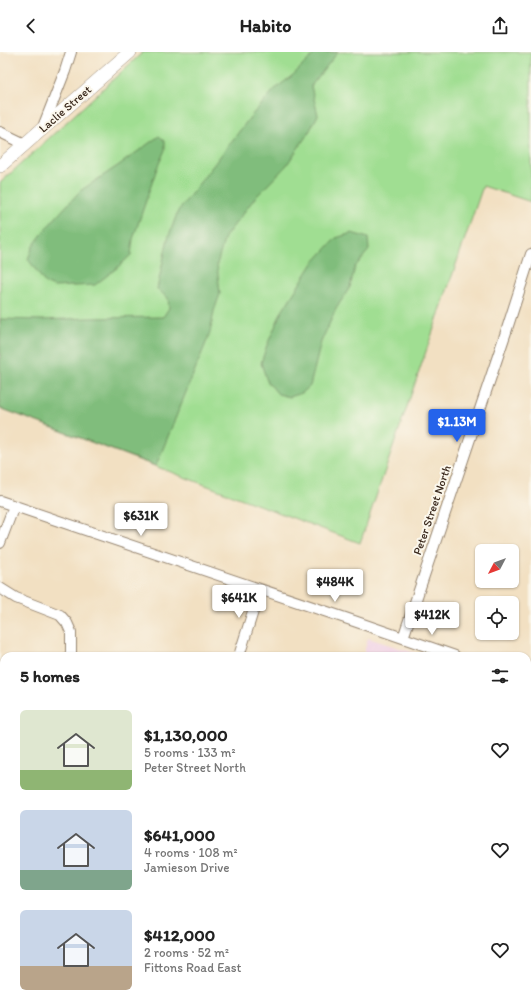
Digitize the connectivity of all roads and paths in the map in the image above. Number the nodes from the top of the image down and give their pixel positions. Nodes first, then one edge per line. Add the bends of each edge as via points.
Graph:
1 (71, 52) edge
2 (130, 52) edge
3 (43, 127) junction
4 (0, 132) edge
5 (25, 144) junction
6 (0, 166) edge
7 (531, 254) edge
8 (0, 501) edge
9 (14, 506) junction
10 (0, 543) edge
11 (0, 588) edge
12 (260, 589) junction
13 (403, 638) junction
14 (71, 652) edge
15 (240, 652) edge
16 (443, 652) edge

1 - 3 street
2 - 3 main road, Laclie Street
3 - 5 main road, Laclie Street
4 - 5 street
5 - 6 main road, Laclie Street
7 - 13 street, Peter Street North
8 - 9 street
9 - 10 street
9 - 12 street
11 - 14 street via 16,598 60,615 71,632
12 - 13 street
12 - 15 street
13 - 16 street

